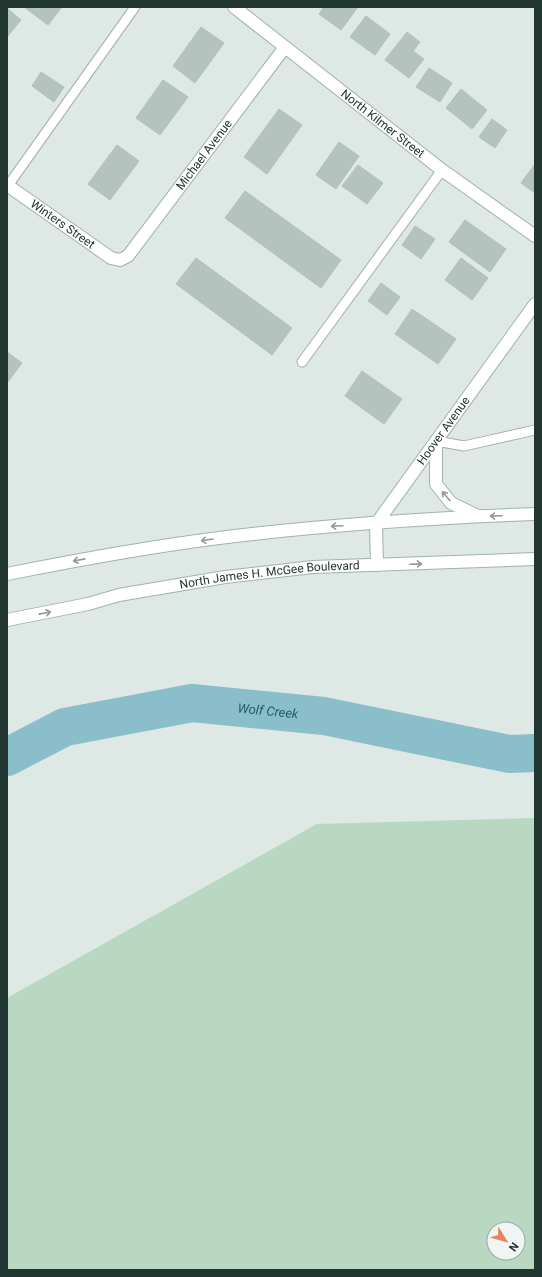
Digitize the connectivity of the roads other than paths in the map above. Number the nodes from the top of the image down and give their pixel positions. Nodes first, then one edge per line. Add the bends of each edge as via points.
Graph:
1 (135, 7) edge
2 (234, 7) edge
3 (285, 47) junction
4 (442, 170) junction
5 (7, 186) edge
6 (535, 236) edge
7 (120, 260) joint
8 (535, 304) edge
9 (302, 362) dead end
10 (535, 430) edge
11 (436, 440) junction
12 (535, 514) edge
13 (479, 516) junction
14 (376, 524) junction
15 (535, 559) edge
16 (377, 565) junction
17 (7, 574) edge
18 (7, 620) edge

1 - 5 lane
2 - 3 main road, North Kilmer Street
3 - 4 main road, North Kilmer Street
3 - 7 main road, Michael Avenue via 128,256
4 - 6 main road, North Kilmer Street
4 - 9 lane
5 - 7 main road, Winters Street via 111,258
8 - 11 main road, Hoover Avenue
10 - 11 lane via 464,446
13 -> 11 main road via 451,503 436,484
11 - 14 main road, Hoover Avenue
12 -> 13 main road
13 - 14 main road
14 - 16 main road
14 -> 17 main road via 218,538
16 -> 15 main road, North James H. McGee Boulevard
18 -> 16 main road, North James H. McGee Boulevard via 88,604 119,595 225,577 313,567

